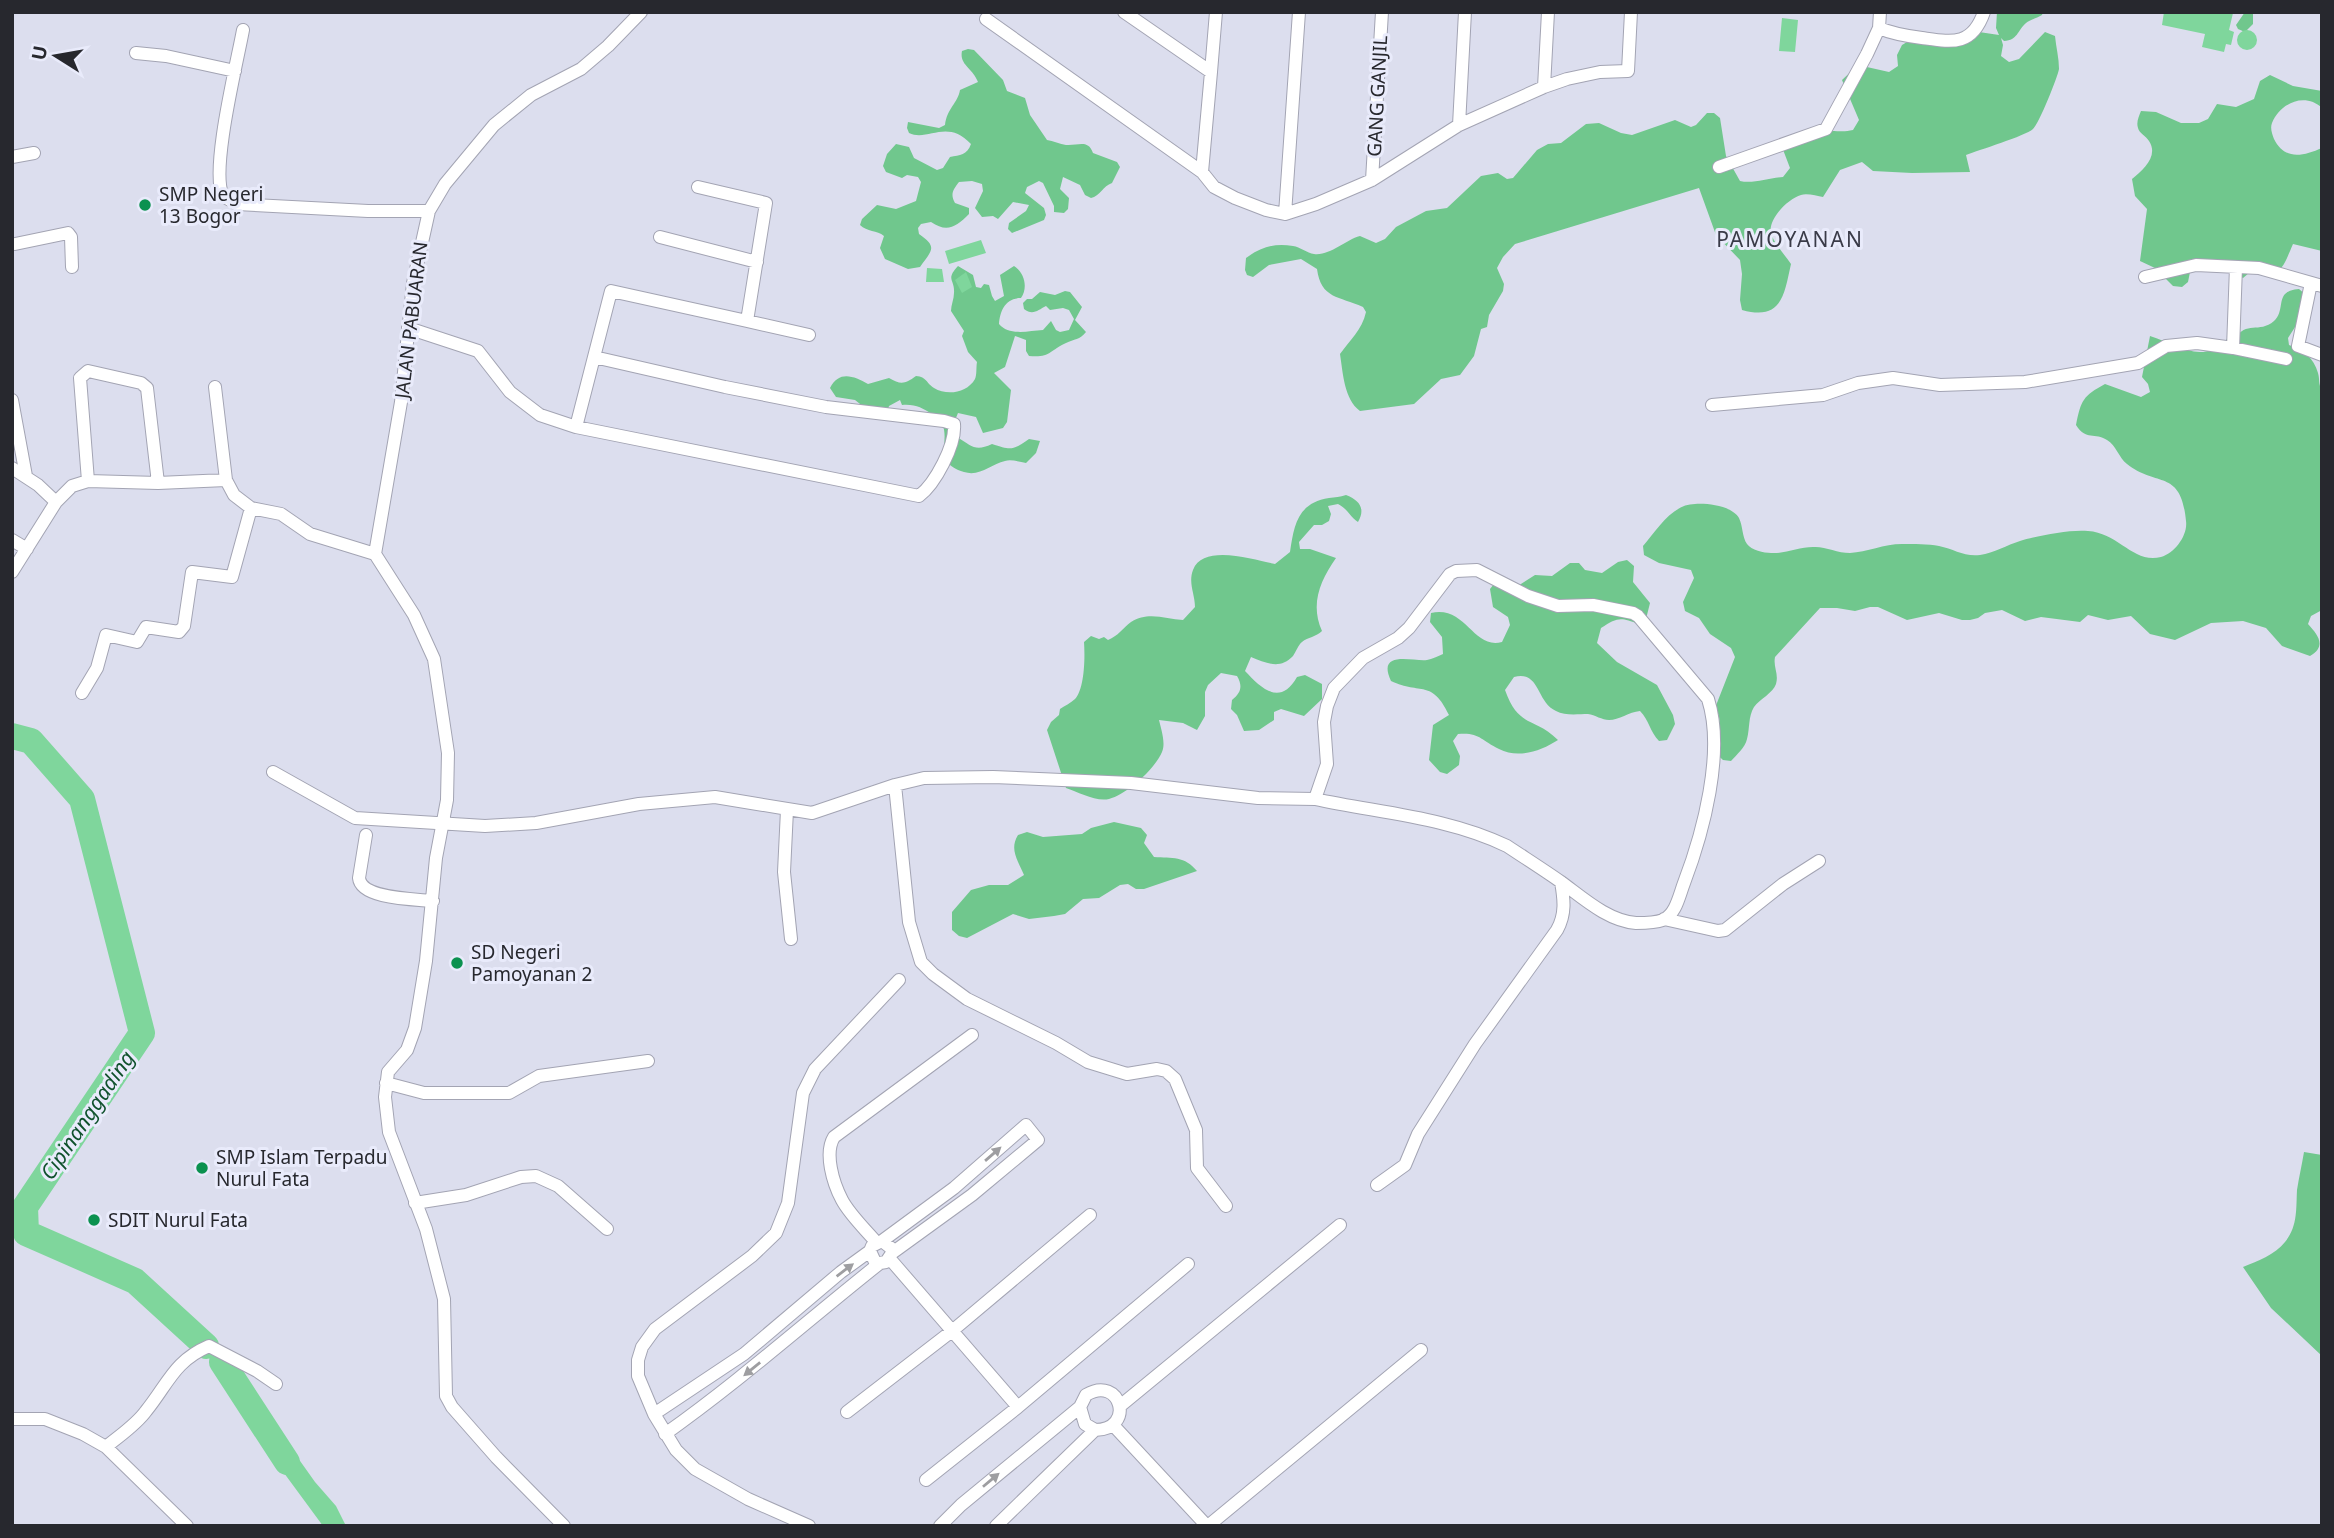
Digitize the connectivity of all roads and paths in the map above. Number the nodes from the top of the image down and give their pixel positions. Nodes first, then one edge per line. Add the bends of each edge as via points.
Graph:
1 (641, 12) edge
2 (1124, 12) edge
3 (1216, 12) edge
4 (1299, 12) edge
5 (1382, 12) edge
6 (1465, 12) edge
7 (1548, 12) edge
8 (1631, 12) edge
9 (1880, 12) edge
10 (1984, 12) edge
11 (984, 14) edge
12 (1879, 28) junction
13 (243, 30) dead end
14 (136, 53) dead end
15 (235, 71) junction
16 (1211, 72) junction
17 (1544, 87) junction
18 (1459, 125) junction
19 (34, 153) dead end
20 (12, 157) edge
21 (1718, 167) dead end
22 (1202, 172) junction
23 (1372, 180) junction
24 (698, 187) dead end
25 (429, 211) junction
26 (1285, 214) junction
27 (660, 237) dead end
28 (13, 240) edge
29 (757, 262) junction
30 (72, 267) dead end
31 (2236, 267) junction
32 (2145, 277) dead end
33 (2316, 284) edge
34 (747, 321) junction
35 (408, 328) junction
36 (809, 335) dead end
37 (2233, 348) junction
38 (2322, 355) edge
39 (594, 357) junction
40 (2286, 359) dead end
41 (215, 387) dead end
42 (12, 400) edge
43 (1712, 405) dead end
44 (576, 427) junction
45 (12, 468) edge
46 (26, 476) junction
47 (88, 481) junction
48 (158, 483) junction
49 (229, 487) junction
50 (64, 494) junction
51 (251, 508) junction
52 (12, 540) edge
53 (27, 549) junction
54 (375, 554) junction
55 (12, 572) edge
56 (82, 693) dead end
57 (273, 772) dead end
58 (895, 785) junction
59 (1315, 799) junction
60 (787, 810) junction
61 (443, 824) junction
62 (366, 835) dead end
63 (1819, 861) dead end
64 (1561, 882) junction
65 (433, 901) junction
66 (1664, 919) junction
67 (791, 939) dead end
68 (899, 980) dead end
69 (972, 1035) dead end
70 (648, 1061) dead end
71 (386, 1083) junction
72 (972, 1172) junction
73 (1377, 1185) dead end
74 (984, 1186) junction
75 (936, 1201) junction
76 (415, 1203) junction
77 (1226, 1206) dead end
78 (945, 1215) junction
79 (1090, 1215) dead end
80 (1340, 1225) dead end
81 (607, 1229) dead end
82 (876, 1245) junction
83 (887, 1258) junction
84 (1188, 1264) dead end
85 (808, 1300) junction
86 (820, 1312) junction
87 (952, 1331) junction
88 (769, 1333) junction
89 (779, 1346) junction
90 (1421, 1350) dead end
91 (704, 1381) junction
92 (275, 1384) dead end
93 (717, 1398) junction
94 (1120, 1406) junction
95 (1018, 1407) junction
96 (1080, 1407) junction
97 (847, 1412) dead end
98 (654, 1414) junction
99 (12, 1419) edge
100 (1113, 1425) junction
101 (1094, 1430) junction
102 (665, 1434) junction
103 (106, 1447) junction
104 (926, 1480) dead end
105 (187, 1526) edge
106 (564, 1526) edge
107 (809, 1526) edge
108 (940, 1526) edge
109 (996, 1526) edge
110 (1208, 1526) edge

1 - 25 street, JALAN PABUARAN via 581,69 531,95 494,125 445,184
2 - 16 street
3 - 16 street
4 - 26 street
5 - 23 street, GANG GANJIL
6 - 18 street
7 - 17 street
8 - 17 street via 1628,71 1600,72
9 - 12 street
10 - 12 street via 1977,28 1954,42
11 - 22 street
12 - 21 street via 1826,129
13 - 15 street
14 - 15 street
15 - 25 street via 219,165 222,196 237,204
16 - 22 street
17 - 18 street
18 - 23 street
19 - 20 street
22 - 26 street via 1214,187 1235,198
23 - 26 street
24 - 29 street via 766,204
25 - 35 street, JALAN PABUARAN
27 - 29 street
28 - 30 street via 68,233
29 - 34 street
31 - 32 street via 2196,265
31 - 33 street via 2259,268
31 - 37 street
33 - 38 street via 2298,347
34 - 36 street
34 - 39 street via 611,291
35 - 44 street via 478,351 510,391 540,415
35 - 54 street, JALAN PABUARAN via 399,416
37 - 40 street
37 - 43 street via 2197,343 2166,346 2138,363 2025,382 1940,385 1893,378 1857,383 1823,395
39 - 44 street
39 - 44 street via 827,407 944,421 954,424 955,435 930,487 919,496
41 - 49 street
42 - 46 street
45 - 46 street
46 - 50 street
47 - 48 street
47 - 48 street via 81,376 88,372 147,388
47 - 50 street
48 - 49 street
49 - 51 street
50 - 53 street
51 - 54 street via 281,514 310,534
51 - 56 street via 232,577 192,572 184,626 179,632 146,627 137,642 106,635 97,668
52 - 53 street
53 - 55 street
54 - 61 street via 414,615 434,659 448,753
57 - 61 street via 355,818
58 - 59 street via 924,778 1006,778
58 - 60 street via 812,813
58 - 77 street via 909,922 922,962 967,999 1088,1062 1127,1074 1166,1071 1175,1079 1196,1130 1197,1168
59 - 64 street via 1420,817 1493,840
59 - 66 street via 1327,764 1324,722 1334,688 1363,658 1409,628 1450,574 1477,570 1558,606 1593,605 1633,613 1710,705 1711,788 1697,850 1674,910
60 - 61 street via 715,797 512,825
60 - 67 street via 784,872
61 - 65 street
62 - 65 street via 359,878 364,889
63 - 66 street via 1725,930
64 - 66 street via 1616,918 1633,923
64 - 73 street via 1563,920 1557,930 1475,1044 1418,1134 1405,1165
65 - 71 street via 411,1042 390,1069
68 - 98 street via 815,1069 803,1093 788,1203 776,1233 655,1329 642,1347 638,1376
69 - 82 street via 829,1145 828,1156 842,1200
70 - 71 street via 539,1076 509,1093 424,1093
71 - 76 street via 389,1132
72 - 74 street
72 -> 74 street via 1026,1125 1038,1140
72 - 75 street
74 - 78 street
75 - 78 street
75 - 82 street
76 - 81 street via 536,1176 558,1186
76 - 106 street via 444,1299 448,1401
78 - 83 street
79 - 87 street
80 - 94 street
82 - 83 street via 891,1248
82 - 83 street via 875,1262
85 -> 82 street
83 - 86 street
83 - 87 street
84 - 95 street
85 - 86 street
85 - 88 street
86 - 89 street
87 - 95 street
87 - 97 street
88 - 89 street
88 - 91 street
89 -> 93 street
90 - 110 street
91 - 93 street
91 - 98 street
92 - 103 street via 206,1347 176,1368 145,1413
93 - 102 street
94 - 96 street via 1113,1394 1099,1389 1086,1395
94 - 100 street
95 - 104 street
96 - 101 street via 1085,1424
108 -> 96 street
98 - 102 street
99 - 103 street via 45,1419
100 - 101 street
100 - 110 street
101 - 109 street
102 - 107 street via 695,1469
103 - 105 street

